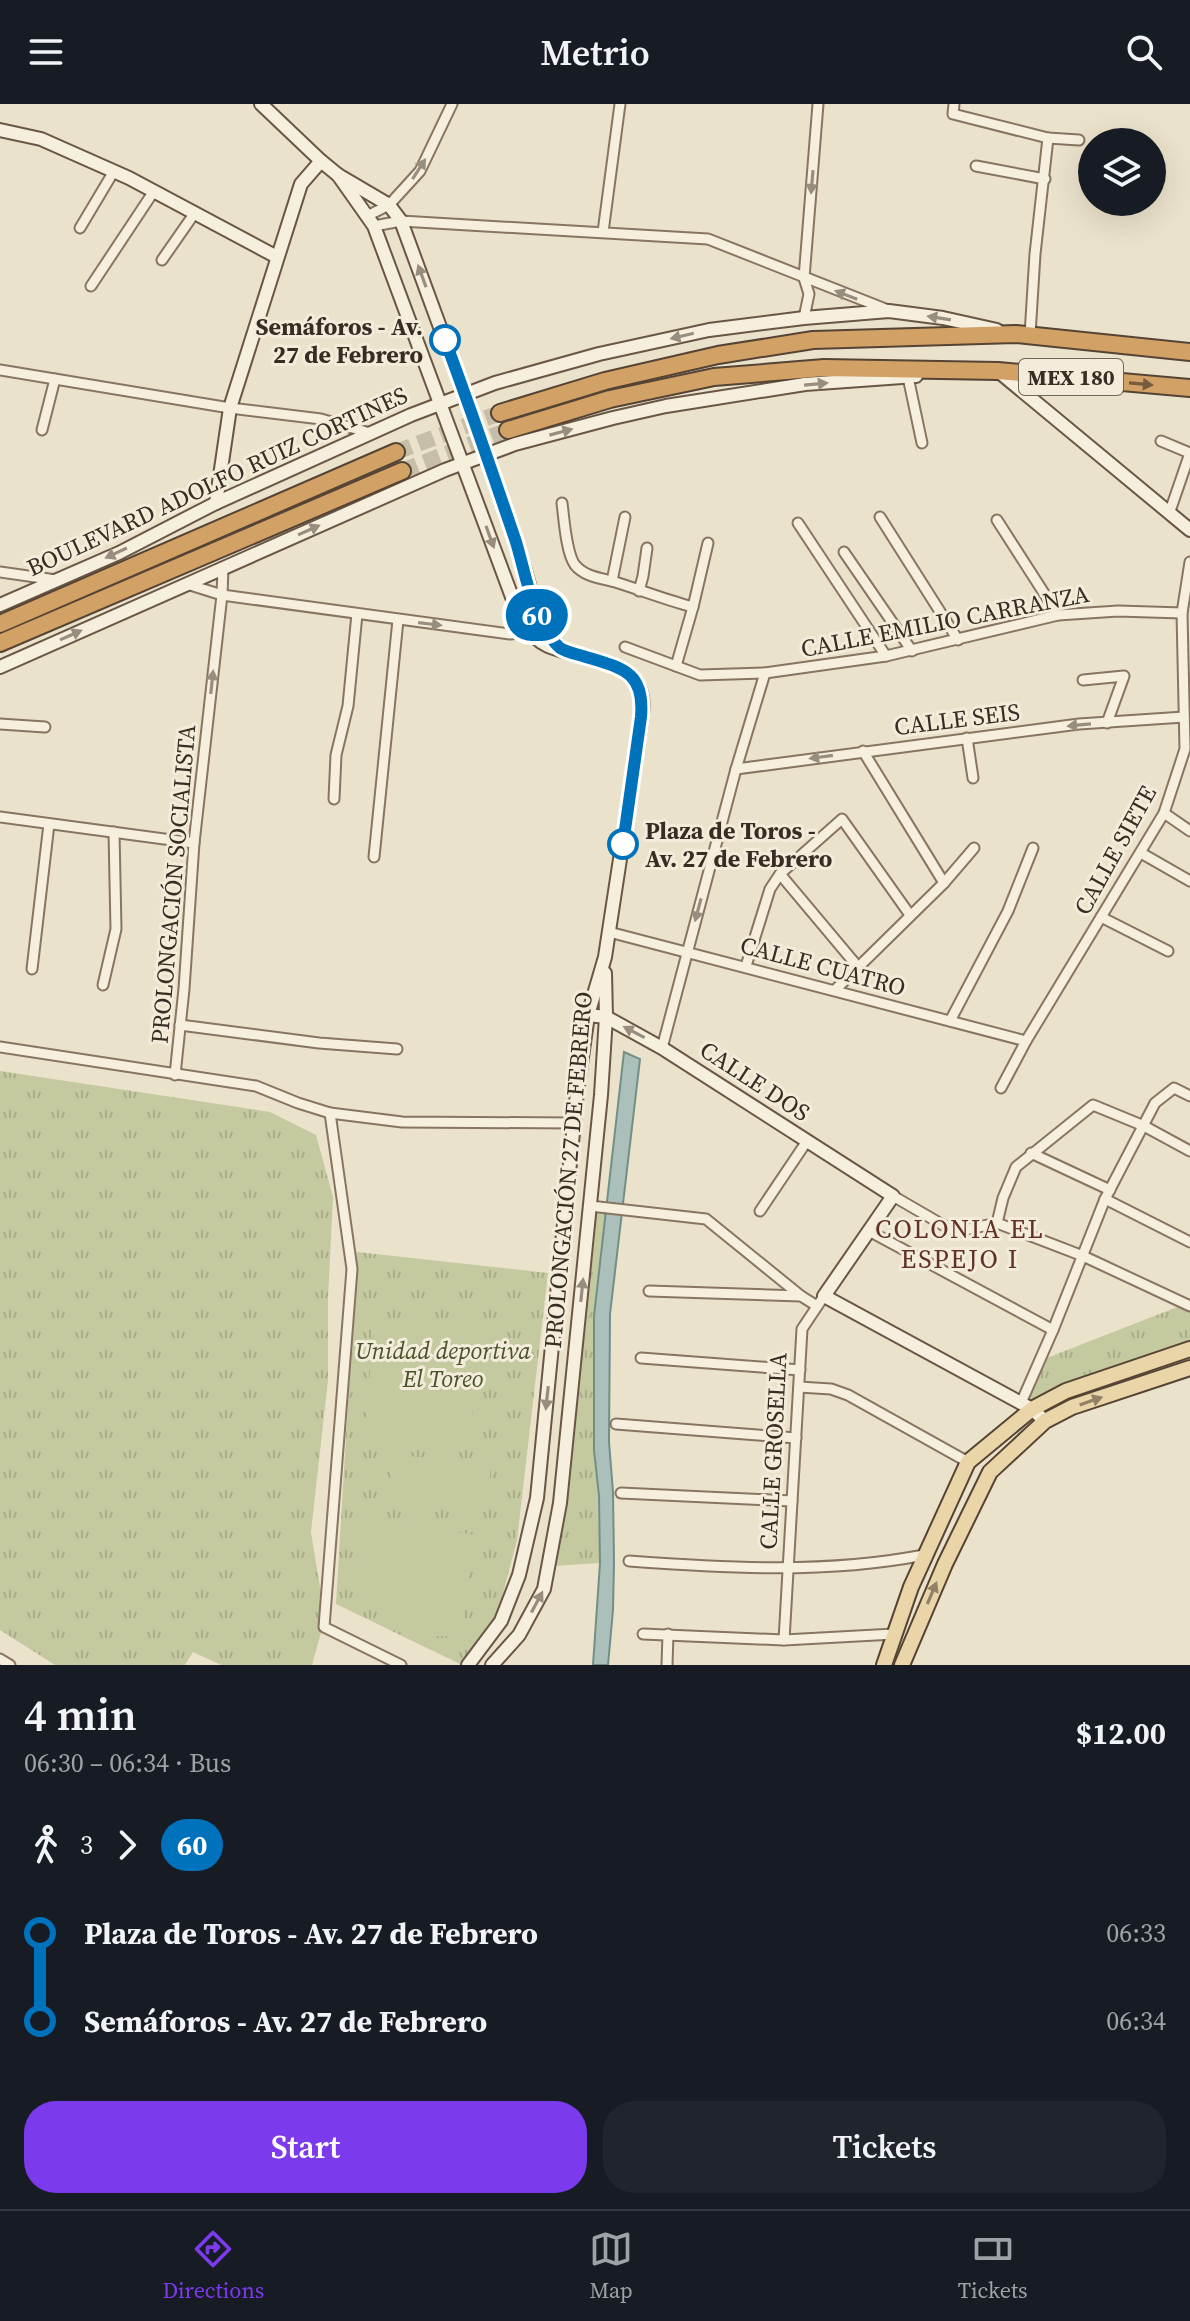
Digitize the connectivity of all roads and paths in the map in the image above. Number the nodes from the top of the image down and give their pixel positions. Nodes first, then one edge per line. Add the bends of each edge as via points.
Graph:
1 (261, 104) edge
2 (452, 104) edge
3 (620, 104) edge
4 (818, 104) edge
5 (954, 104) edge
6 (0, 130) edge
7 (1048, 138) junction
8 (1078, 140) edge
9 (321, 161) junction
10 (976, 166) dead end
11 (114, 171) junction
12 (338, 175) junction
13 (1045, 179) junction
14 (154, 191) junction
15 (389, 205) junction
16 (194, 214) junction
17 (370, 221) junction
18 (401, 221) junction
19 (80, 228) dead end
20 (603, 232) junction
21 (277, 257) junction
22 (162, 260) dead end
23 (804, 278) junction
24 (91, 286) dead end
25 (889, 311) junction
26 (804, 318) junction
27 (1023, 335) junction
28 (1190, 352) edge
29 (0, 370) edge
30 (952, 371) junction
31 (998, 371) junction
32 (908, 377) junction
33 (55, 379) junction
34 (1190, 388) edge
35 (465, 393) junction
36 (441, 402) junction
37 (230, 408) junction
38 (500, 413) tunnel mouth
39 (42, 430) dead end
40 (508, 430) tunnel mouth
41 (370, 433) junction
42 (1161, 441) dead end
43 (922, 443) dead end
44 (396, 452) tunnel mouth
45 (487, 455) junction
46 (463, 464) junction
47 (402, 471) tunnel mouth
48 (216, 503) junction
49 (562, 503) dead end
50 (1169, 514) junction
51 (625, 517) dead end
52 (880, 517) dead end
53 (997, 520) dead end
54 (798, 523) dead end
55 (1190, 530) edge
56 (708, 543) dead end
57 (647, 548) dead end
58 (844, 552) dead end
59 (1190, 562) edge
60 (223, 568) junction
61 (0, 572) edge
62 (56, 580) junction
63 (612, 581) junction
64 (187, 584) junction
65 (639, 591) junction
66 (222, 595) junction
67 (0, 605) edge
68 (693, 607) junction
69 (26, 613) junction
70 (1182, 613) junction
71 (357, 614) junction
72 (1058, 615) junction
73 (0, 617) edge
74 (398, 620) junction
75 (0, 624) edge
76 (40, 626) junction
77 (543, 626) junction
78 (530, 633) junction
79 (958, 640) junction
80 (0, 643) edge
81 (625, 647) dead end
82 (561, 649) junction
83 (0, 651) edge
84 (912, 651) junction
85 (886, 656) junction
86 (1186, 663) edge
87 (676, 666) junction
88 (0, 667) edge
89 (765, 673) junction
90 (1083, 680) dead end
91 (1184, 717) junction
92 (1107, 723) junction
93 (0, 724) edge
94 (45, 727) dead end
95 (967, 738) junction
96 (863, 751) junction
97 (736, 769) junction
98 (973, 778) dead end
99 (334, 799) dead end
100 (1164, 813) junction
101 (0, 817) edge
102 (49, 824) junction
103 (1190, 831) edge
104 (114, 832) junction
105 (194, 843) junction
106 (974, 848) dead end
107 (1033, 848) dead end
108 (1141, 853) junction
109 (374, 857) dead end
110 (780, 874) junction
111 (1190, 881) edge
112 (944, 883) junction
113 (910, 915) junction
114 (1101, 917) junction
115 (609, 932) junction
116 (1168, 951) dead end
117 (686, 952) junction
118 (605, 957) junction
119 (746, 966) junction
120 (858, 967) junction
121 (32, 969) dead end
122 (103, 985) dead end
123 (835, 990) junction
124 (588, 1015) junction
125 (606, 1017) junction
126 (950, 1021) junction
127 (180, 1025) junction
128 (1026, 1041) junction
129 (0, 1047) edge
130 (662, 1048) junction
131 (397, 1049) dead end
132 (175, 1075) junction
133 (1001, 1088) dead end
134 (1190, 1096) edge
135 (330, 1113) junction
136 (574, 1123) junction
137 (1144, 1126) junction
138 (807, 1141) junction
139 (1190, 1151) edge
140 (1031, 1153) junction
141 (1108, 1195) junction
142 (893, 1196) junction
143 (590, 1206) junction
144 (760, 1211) dead end
145 (997, 1223) junction
146 (869, 1231) junction
147 (1190, 1242) edge
148 (1083, 1256) junction
149 (649, 1291) dead end
150 (801, 1296) junction
151 (821, 1301) junction
152 (1190, 1306) edge
153 (1053, 1330) junction
154 (1190, 1349) edge
155 (641, 1358) dead end
156 (1190, 1368) edge
157 (800, 1370) junction
158 (799, 1387) junction
159 (1026, 1406) junction
160 (1045, 1421) junction
161 (616, 1424) dead end
162 (796, 1438) junction
163 (968, 1462) junction
164 (621, 1493) dead end
165 (792, 1501) junction
166 (924, 1555) junction
167 (629, 1561) dead end
168 (788, 1568) junction
169 (643, 1634) dead end
170 (668, 1634) junction
171 (894, 1634) junction
172 (784, 1640) junction
173 (0, 1659) edge
174 (10, 1665) edge
175 (401, 1665) edge
176 (468, 1665) edge
177 (492, 1665) edge
178 (667, 1665) edge
179 (884, 1665) edge
180 (902, 1665) edge

1 - 9 main road
15 -> 2 street via 420,171
3 - 20 street
4 -> 23 street
5 - 7 street via 953,114
6 - 11 main road via 41,139
7 - 8 street
7 - 13 street
9 - 12 main road
9 - 21 main road via 301,184
10 - 13 street
11 - 14 main road
11 - 19 street
12 - 15 main road
12 - 17 main road
13 - 27 street
14 - 16 main road
14 - 24 street
15 - 17 street
15 - 18 main road
16 - 21 main road
16 - 22 street
17 - 18 street
17 - 36 main road
18 - 20 street
35 -> 18 main road
20 - 23 street via 708,239
21 - 37 main road
25 -> 23 street
23 - 26 street via 809,294
25 - 26 main road, BOULEVARD ADOLFO RUIZ CORTINES
27 -> 25 main road, BOULEVARD ADOLFO RUIZ CORTINES
26 -> 35 main road, BOULEVARD ADOLFO RUIZ CORTINES via 709,330 599,354
27 - 28 highway, MEX 180
27 - 38 highway via 813,340 605,381
29 - 33 street
30 - 31 highway, MEX 180
30 - 32 main road
30 - 40 highway via 824,368 714,377 610,399
31 -> 34 highway, MEX 180
31 - 50 main road
32 - 43 street
45 -> 32 main road via 613,418 704,399 805,384
33 - 37 street
33 - 39 street
35 - 36 main road, BOULEVARD ADOLFO RUIZ CORTINES
35 - 45 main road
36 - 41 main road, BOULEVARD ADOLFO RUIZ CORTINES
36 - 46 main road
37 - 41 street via 321,419
37 - 48 main road
41 - 48 main road, BOULEVARD ADOLFO RUIZ CORTINES
42 - 50 street via 1190,453
44 - 69 highway
45 - 46 main road
45 - 77 main road
60 -> 46 main road
46 -> 78 main road
47 - 76 highway
48 -> 62 main road, BOULEVARD ADOLFO RUIZ CORTINES
49 - 63 street via 573,562 597,579
50 - 55 main road
51 - 63 street
52 - 79 street
53 - 72 street
54 - 85 street
56 - 68 street
57 - 65 street
58 - 84 street
59 - 70 street, CALLE SIETE
60 - 64 main road
60 - 66 street, PROLONGACIÓN SOCIALISTA
61 - 62 street
62 - 67 main road, BOULEVARD ADOLFO RUIZ CORTINES
63 - 65 street
64 - 66 street
88 -> 64 main road
65 - 68 street
66 - 71 street
105 -> 66 street, PROLONGACIÓN SOCIALISTA
68 - 87 street
69 - 73 highway
69 - 75 highway
70 - 72 street, CALLE EMILIO CARRANZA
70 - 86 street, CALLE SIETE
71 - 74 street
71 - 99 street
72 - 79 street, CALLE EMILIO CARRANZA
74 -> 78 street
74 - 109 street
76 - 80 highway
76 - 83 highway
77 - 78 street
77 - 82 main road
78 - 82 main road
79 - 84 street, CALLE EMILIO CARRANZA
81 - 87 street, CALLE EMILIO CARRANZA
82 - 115 main road via 618,667 638,684 643,699
84 - 85 street, CALLE EMILIO CARRANZA
85 - 89 street, CALLE EMILIO CARRANZA
86 - 91 street, CALLE SIETE
87 - 89 street, CALLE EMILIO CARRANZA via 700,675
89 - 97 street
90 - 92 street via 1124,676
91 - 92 street, CALLE SEIS
91 - 100 street, CALLE SIETE via 1184,755
92 -> 95 street, CALLE SEIS
93 - 94 street
95 - 96 street, CALLE SEIS
95 - 98 street
96 -> 97 street, CALLE SEIS
96 - 112 street
97 -> 117 street
100 - 103 street
100 - 108 street, CALLE SIETE
101 - 102 street
102 - 104 street
102 - 121 street
104 - 105 street
104 - 122 street via 116,929
105 - 127 street, PROLONGACIÓN SOCIALISTA
106 - 112 street
107 - 126 street via 1008,911
108 - 111 street
108 - 114 street, CALLE SIETE
110 - 113 street via 842,819
110 - 119 street via 770,889
110 - 120 street
112 - 113 street
113 - 120 street
114 - 116 street
114 - 128 street, CALLE SIETE
115 - 117 street, CALLE CUATRO
115 - 118 main road
117 - 119 street, CALLE CUATRO
117 - 130 street
118 - 124 main road, PROLONGACIÓN 27 DE FEBRERO
118 - 125 main road, PROLONGACIÓN 27 DE FEBRERO
119 - 123 street, CALLE CUATRO
120 - 123 street
123 - 126 street, CALLE CUATRO
124 - 125 main road, CALLE DOS
124 - 136 main road, PROLONGACIÓN 27 DE FEBRERO
130 -> 125 main road, CALLE DOS
125 - 143 main road, PROLONGACIÓN 27 DE FEBRERO
126 - 128 street, CALLE CUATRO
127 - 131 street
127 - 132 street, PROLONGACIÓN SOCIALISTA
128 - 133 street, CALLE SIETE
129 - 132 street, PROLONGACIÓN SOCIALISTA
130 - 138 main road, CALLE DOS
132 - 135 street via 256,1086
134 - 137 street via 1174,1088 1155,1103
135 - 136 street via 402,1122
135 - 175 street via 352,1269 324,1627
136 -> 176 main road, PROLONGACIÓN 27 DE FEBRERO via 537,1498 519,1575 501,1621
137 - 139 street
137 - 140 street via 1093,1105
137 - 141 street
138 - 142 main road, CALLE DOS
138 - 144 street
140 - 141 street
140 - 145 street via 1016,1167
141 - 147 street
141 - 148 street
142 - 145 street via 955,1232
142 - 146 main road, CALLE GROSELLA
143 - 150 street via 706,1219
177 -> 143 main road, PROLONGACIÓN 27 DE FEBRERO via 519,1635 544,1589 560,1503
145 - 148 street
146 - 151 main road, CALLE GROSELLA
146 - 153 street
148 - 152 street
148 - 153 street
149 - 150 street
150 - 151 street
151 - 157 street, CALLE GROSELLA via 802,1329
151 - 159 main road
153 - 159 street
154 - 159 main road
155 - 157 street
160 -> 156 main road
157 - 158 street, CALLE GROSELLA
158 - 162 street, CALLE GROSELLA
158 - 163 street via 848,1395
159 - 160 main road
159 - 163 main road
180 -> 160 main road via 990,1472
161 - 162 street
162 - 165 street, CALLE GROSELLA
163 - 166 main road
164 - 165 street
165 - 168 street, CALLE GROSELLA
166 - 168 street
166 - 171 main road
167 - 168 street
168 - 172 street, CALLE GROSELLA
169 - 170 street
170 - 172 street
170 - 178 street
171 - 172 street
171 - 179 main road
173 - 174 street

